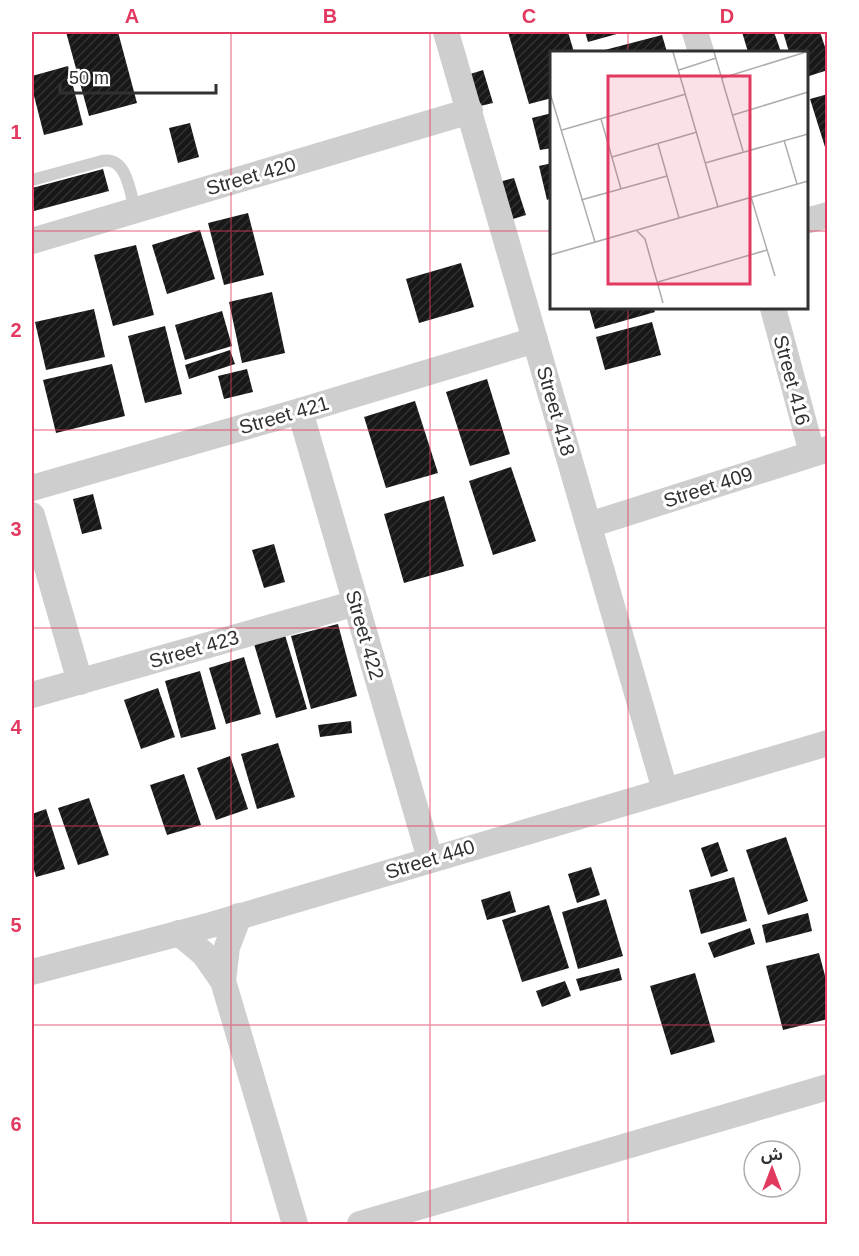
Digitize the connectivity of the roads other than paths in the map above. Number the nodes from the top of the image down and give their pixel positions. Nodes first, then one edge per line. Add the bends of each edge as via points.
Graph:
1 (446, 32) edge
2 (695, 32) edge
3 (701, 51) edge
4 (470, 111) junction
5 (32, 180) edge
6 (135, 210) junction
7 (828, 214) edge
8 (808, 221) edge
9 (32, 241) edge
10 (773, 309) edge
11 (535, 340) junction
12 (300, 411) junction
13 (820, 451) edge
14 (32, 488) edge
15 (32, 515) edge
16 (589, 525) junction
17 (356, 603) junction
18 (80, 682) junction
19 (32, 695) edge
20 (828, 743) edge
21 (665, 790) junction
22 (430, 859) junction
23 (239, 916) junction
24 (178, 933) junction
25 (32, 972) edge
26 (223, 981) junction
27 (828, 1088) edge
28 (295, 1224) edge
29 (360, 1224) edge

1 - 4 street, Street 418
2 - 3 street
4 - 6 street, Street 420
4 - 11 street, Street 418
5 - 6 lane via 113,161 124,172
6 - 9 street, Street 420
7 - 8 street
10 - 13 street, Street 416
11 - 12 street, Street 421
11 - 16 street, Street 418
12 - 14 street, Street 421
12 - 17 street, Street 422
13 - 16 street, Street 409
15 - 18 street
16 - 21 street, Street 418
17 - 18 street, Street 423
17 - 22 street, Street 422
18 - 19 street, Street 423
20 - 21 street, Street 440
21 - 22 street, Street 440
22 - 23 street, Street 440
23 - 24 street, Street 440
23 - 26 street via 227,947
24 - 25 street, Street 440
24 - 26 street via 204,954
26 - 28 street
27 - 29 street

